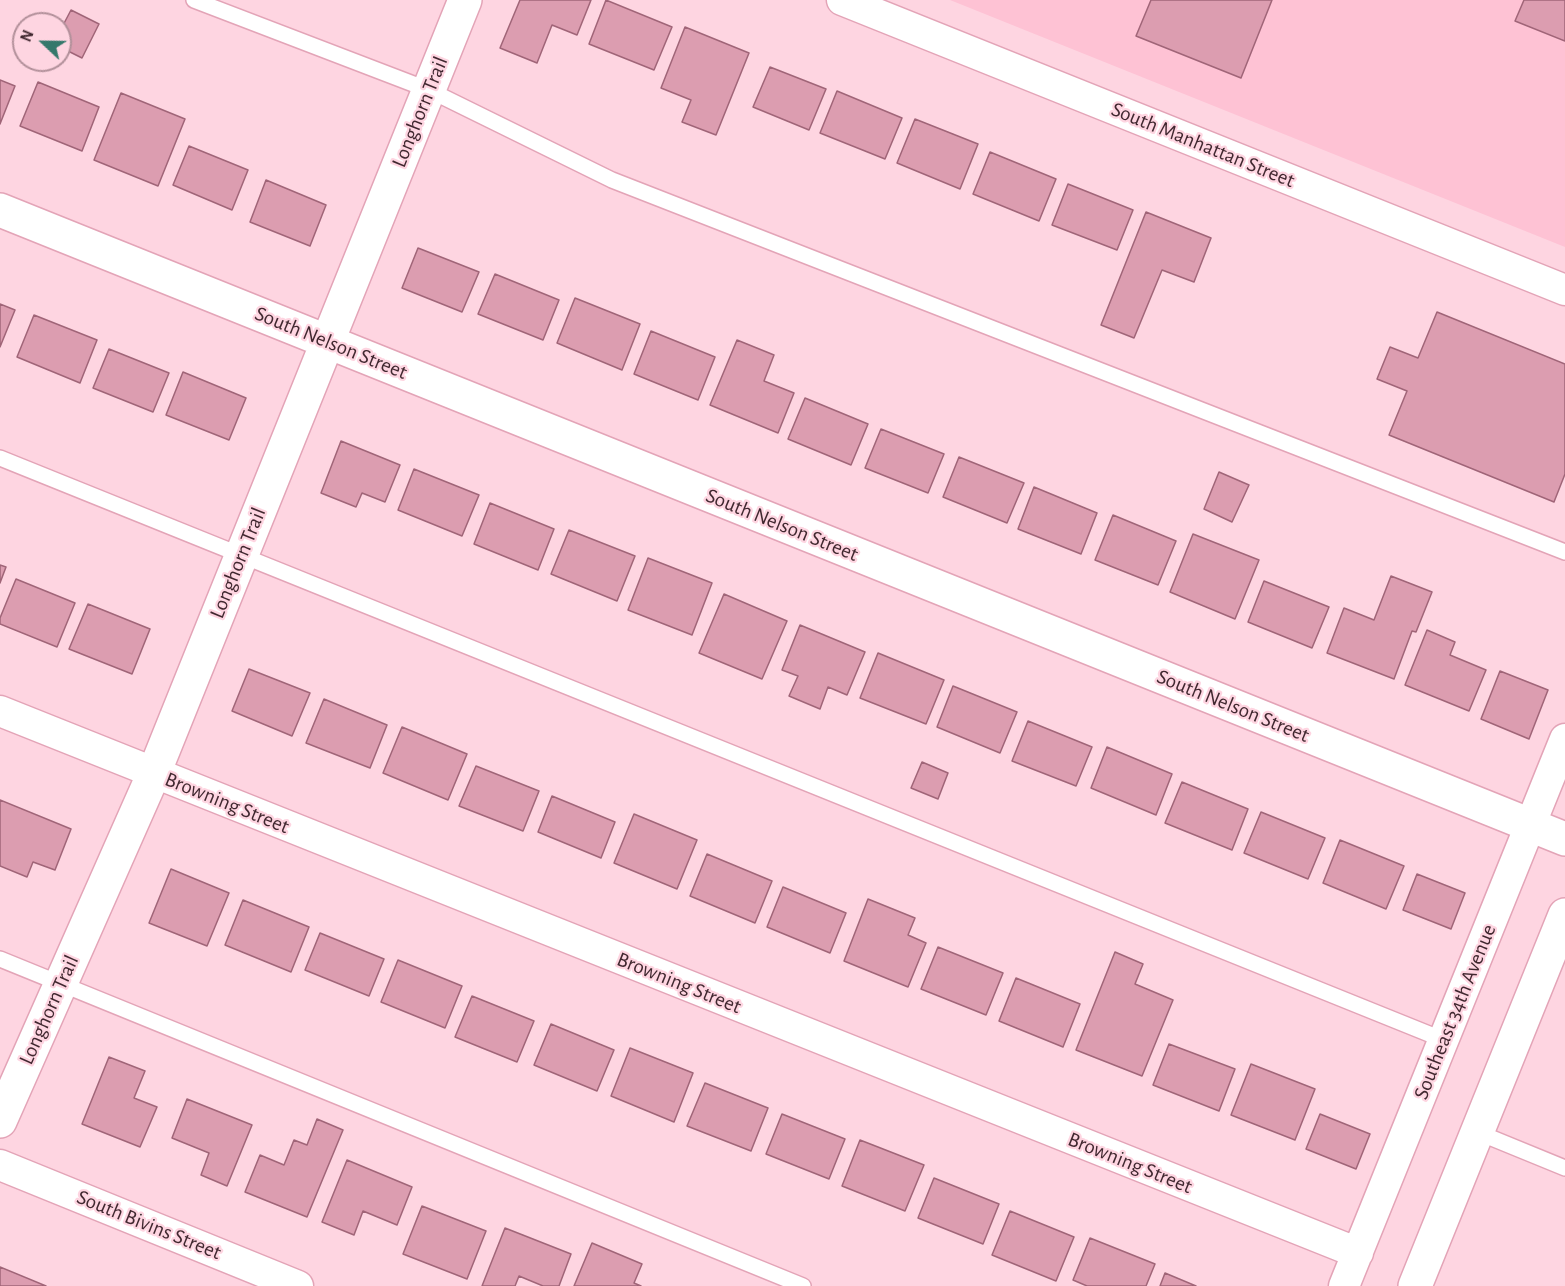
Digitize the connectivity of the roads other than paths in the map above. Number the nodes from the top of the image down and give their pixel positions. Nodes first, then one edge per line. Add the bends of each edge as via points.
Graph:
1 (194, 0) edge
2 (465, 0) edge
3 (842, 0) edge
4 (429, 90) junction
5 (0, 210) edge
6 (1565, 290) edge
7 (327, 342) junction
8 (0, 458) edge
9 (1565, 552) edge
10 (241, 555) junction
11 (0, 711) edge
12 (1565, 739) edge
13 (154, 773) junction
14 (1530, 825) junction
15 (1565, 838) edge
16 (1565, 915) edge
17 (0, 959) edge
18 (61, 983) junction
19 (1444, 1040) junction
20 (0, 1121) edge
21 (1477, 1132) junction
22 (0, 1165) edge
23 (1565, 1168) edge
24 (1358, 1253) junction
25 (298, 1286) edge
26 (803, 1286) edge
27 (1344, 1286) edge
28 (1415, 1286) edge

1 - 4 lane
2 - 4 street, Longhorn Trail
3 - 6 street, South Manhattan Street
4 - 7 street, Longhorn Trail
4 - 9 lane via 612,180
5 - 7 street, South Nelson Street
7 - 10 street, Longhorn Trail
7 - 14 street, South Nelson Street
8 - 10 lane
10 - 13 street, Longhorn Trail
10 - 19 lane
11 - 13 street, Browning Street
12 - 14 street, Southeast 34th Avenue
13 - 18 street, Longhorn Trail
13 - 24 street, Browning Street
14 - 15 street, South Nelson Street
14 - 19 street, Southeast 34th Avenue
16 - 21 street
17 - 18 lane
18 - 20 street, Longhorn Trail
18 - 26 lane
19 - 24 street, Southeast 34th Avenue
21 - 23 lane
21 - 28 street
22 - 25 street, South Bivins Street
24 - 27 street, Southeast 34th Avenue

